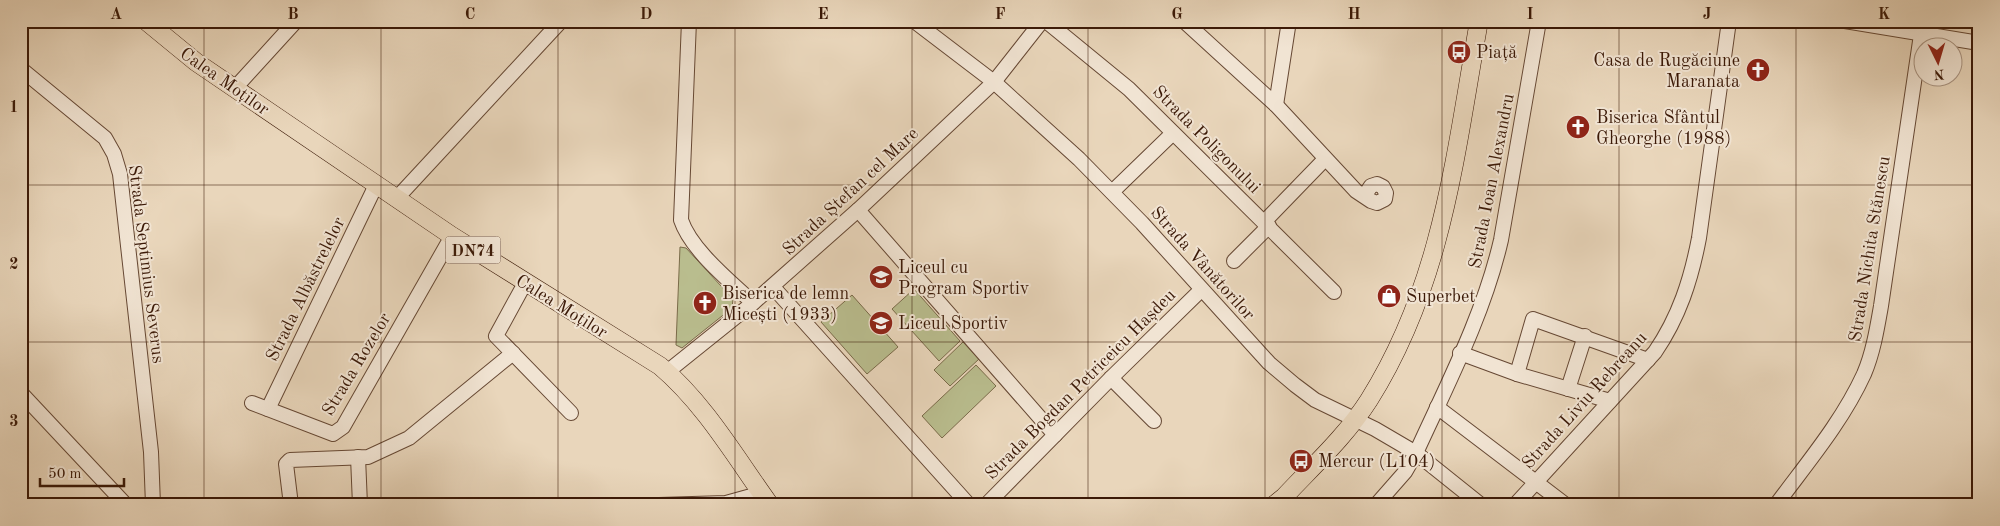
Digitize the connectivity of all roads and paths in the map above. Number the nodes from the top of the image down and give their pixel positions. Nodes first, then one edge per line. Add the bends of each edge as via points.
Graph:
1 (296, 21) edge
2 (561, 21) edge
3 (689, 21) edge
4 (914, 21) edge
5 (1184, 21) edge
6 (1290, 21) edge
7 (1480, 21) edge
8 (1539, 21) edge
9 (1729, 21) edge
10 (1845, 21) edge
11 (146, 22) edge
12 (1041, 22) edge
13 (1922, 27) edge
14 (1979, 43) edge
15 (21, 69) edge
16 (994, 82) junction
17 (234, 88) junction
18 (1276, 105) junction
19 (1173, 133) junction
20 (1325, 159) junction
21 (376, 185) junction
22 (1112, 192) junction
23 (1364, 193) dead end
24 (396, 199) junction
25 (858, 210) junction
26 (1266, 224) junction
27 (452, 236) junction
28 (1234, 261) dead end
29 (524, 283) junction
30 (773, 287) junction
31 (1201, 290) junction
32 (1334, 292) dead end
33 (753, 303) junction
34 (1585, 336) junction
35 (513, 353) junction
36 (1460, 353) junction
37 (1648, 360) junction
38 (667, 372) junction
39 (1516, 374) junction
40 (1111, 378) junction
41 (1568, 389) junction
42 (21, 393) edge
43 (1610, 401) junction
44 (252, 402) dead end
45 (1437, 407) junction
46 (268, 409) junction
47 (571, 413) dead end
48 (1354, 420) junction
49 (1154, 421) dead end
50 (1055, 435) junction
51 (1416, 454) junction
52 (358, 457) junction
53 (1536, 481) junction
54 (766, 499) edge
55 (126, 505) edge
56 (153, 505) edge
57 (291, 505) edge
58 (360, 505) edge
59 (658, 505) edge
60 (969, 505) edge
61 (986, 505) edge
62 (1274, 505) edge
63 (1376, 505) edge
64 (1481, 505) edge
65 (1515, 505) edge
66 (1566, 505) edge
67 (1776, 505) edge

1 - 17 street
2 - 24 street
3 - 33 street via 680,220 693,244
4 - 16 street, Strada Vânătorilor
5 - 18 street
6 - 18 street
7 - 48 main road via 1446,208 1431,266 1401,344
8 - 36 street, Strada Ioan Alexandru via 1493,275
9 - 37 street, Strada Liviu Rebreanu via 1694,262 1679,312
10 - 13 street
11 - 17 main road, Calea Moților / DN74
12 - 16 street, Strada Ștefan cel Mare
12 - 19 street, Strada Poligonului via 1129,89
13 - 14 street
13 - 67 street, Strada Nichita Stănescu via 1872,349 1843,414
15 - 56 street, Strada Septimius Severus via 105,138 114,154 120,174 151,452
16 - 22 street, Strada Vânătorilor
16 - 25 street, Strada Ștefan cel Mare
17 - 21 main road, Calea Moților / DN74
18 - 20 street
19 - 22 street
19 - 26 street, Strada Poligonului
20 - 23 street
20 - 26 street
21 - 24 main road, Calea Moților / DN74
21 - 46 street, Strada Albăstrelelor
22 - 31 street, Strada Vânătorilor
24 - 27 main road, Calea Moților / DN74
25 - 30 street, Strada Ștefan cel Mare
25 - 50 street
26 - 28 street
26 - 32 street, Strada Poligonului
27 - 29 main road, Calea Moților / DN74
27 - 46 street, Strada Rozelor via 343,427 333,434
29 - 35 street via 496,334
29 - 38 main road, Calea Moților / DN74
30 - 33 street, Strada Ștefan cel Mare
30 - 60 street
31 - 40 street, Strada Bogdan Petriceicu Hașdeu
31 - 48 street, Strada Vânătorilor via 1269,363 1315,400
33 - 38 street, Strada Ștefan cel Mare
34 - 37 street
34 - 39 street via 1534,319
34 - 41 street
35 - 47 street
35 - 52 street via 409,438 368,457
36 - 39 street
36 - 45 street, Strada Ioan Alexandru
37 - 43 street, Strada Liviu Rebreanu
38 - 54 main road, Calea Moților / DN74 via 703,412
39 - 41 street
40 - 49 street
40 - 50 street, Strada Bogdan Petriceicu Hașdeu
41 - 43 street
42 - 55 street
43 - 53 street, Strada Liviu Rebreanu
44 - 46 street, Strada Rozelor
45 - 51 street, Strada Ioan Alexandru
45 - 53 street
48 - 51 street, Strada Vânătorilor via 1389,436
48 - 62 main road
50 - 61 street, Strada Bogdan Petriceicu Hașdeu
51 - 63 street, Strada Ioan Alexandru
51 - 64 street, Strada Vânătorilor
52 - 57 street via 290,460 286,464
52 - 58 street
53 - 65 street, Strada Liviu Rebreanu
53 - 66 street
54 - 59 street

